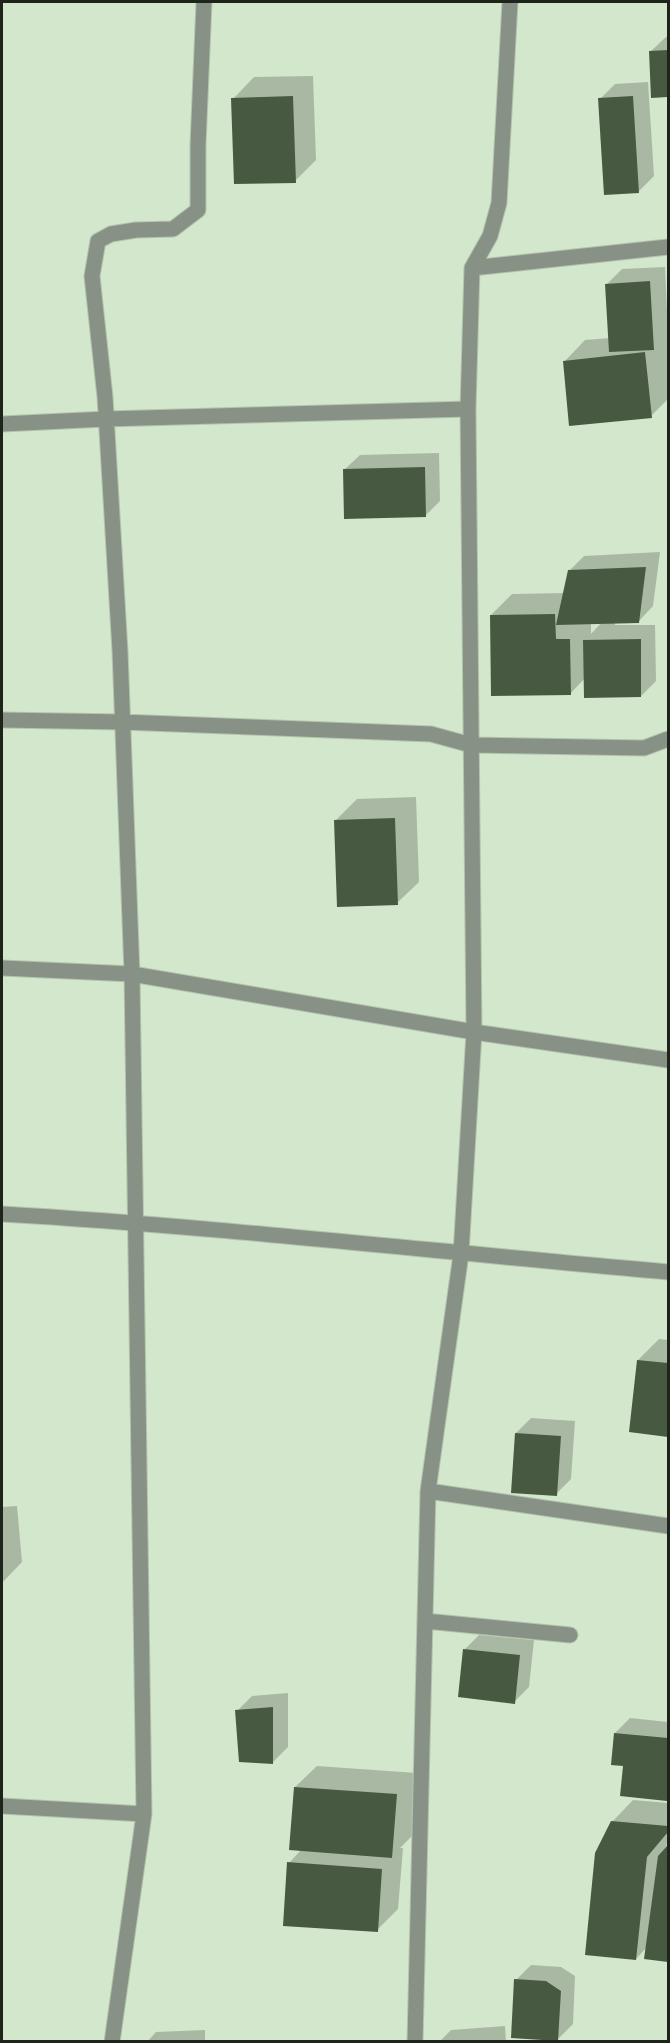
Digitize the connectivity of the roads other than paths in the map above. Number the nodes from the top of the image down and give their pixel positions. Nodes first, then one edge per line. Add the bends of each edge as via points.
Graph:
1 (204, 2) edge
2 (510, 2) edge
3 (669, 247) edge
4 (472, 268) junction
5 (468, 409) junction
6 (106, 419) junction
7 (2, 424) edge
8 (2, 720) edge
9 (123, 722) junction
10 (669, 739) edge
11 (471, 745) junction
12 (2, 968) edge
13 (132, 974) junction
14 (474, 1032) junction
15 (669, 1060) edge
16 (2, 1214) edge
17 (136, 1222) junction
18 (461, 1254) junction
19 (669, 1272) edge
20 (428, 1491) junction
21 (669, 1526) edge
22 (424, 1621) junction
23 (570, 1635) dead end
24 (2, 1806) edge
25 (144, 1814) junction
26 (112, 2042) edge
27 (415, 2042) edge

1 - 6 street via 198,210 173,229 111,234 98,241 92,276
2 - 4 street via 499,203 490,236
3 - 4 street
4 - 5 street
5 - 6 street
5 - 11 street
6 - 7 street
6 - 9 street
8 - 9 street
9 - 11 street via 431,734
9 - 13 street
10 - 11 street via 644,748
11 - 14 street
12 - 13 street
13 - 14 street
13 - 17 street
14 - 15 street
14 - 18 street
16 - 17 street
17 - 18 street
17 - 25 street
18 - 19 street
18 - 20 street
20 - 21 street
20 - 22 street
22 - 23 street
22 - 27 street
24 - 25 street
25 - 26 street

